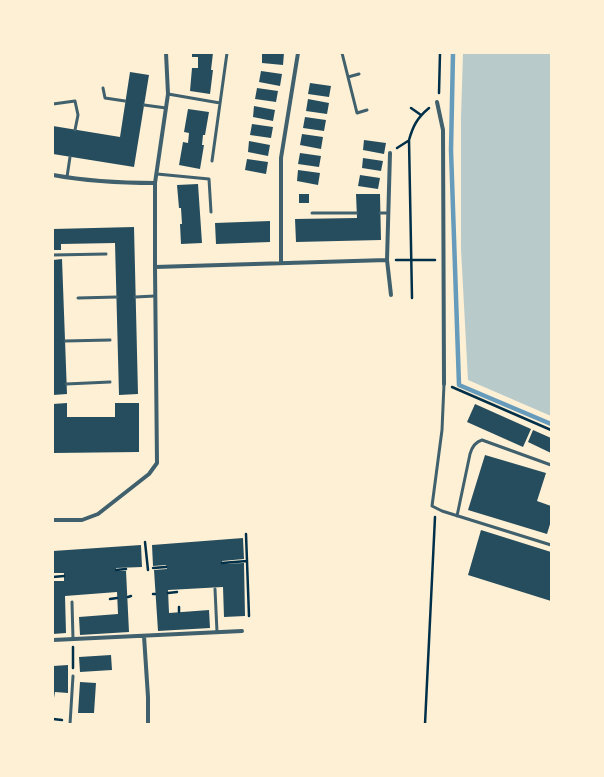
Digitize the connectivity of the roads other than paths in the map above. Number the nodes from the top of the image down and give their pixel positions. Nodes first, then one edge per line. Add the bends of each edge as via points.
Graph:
1 (166, 53) edge
2 (227, 53) edge
3 (298, 53) edge
4 (342, 53) edge
5 (359, 74) dead end
6 (348, 77) junction
7 (103, 88) dead end
8 (168, 94) junction
9 (125, 101) dead end
10 (437, 102) road end
11 (220, 103) junction
12 (53, 104) edge
13 (144, 105) dead end
14 (166, 108) junction
15 (367, 110) dead end
16 (75, 130) dead end
17 (390, 152) road end
18 (70, 157) dead end
19 (212, 161) dead end
20 (157, 174) junction
21 (53, 175) edge
22 (67, 177) junction
23 (155, 182) junction
24 (211, 212) dead end
25 (312, 213) dead end
26 (356, 213) dead end
27 (380, 213) dead end
28 (388, 213) junction
29 (106, 254) dead end
30 (53, 255) edge
31 (387, 260) junction
32 (281, 263) junction
33 (155, 267) junction
34 (392, 295) dead end
35 (155, 296) junction
36 (117, 297) dead end
37 (135, 297) dead end
38 (78, 298) dead end
39 (110, 340) dead end
40 (65, 341) dead end
41 (110, 382) dead end
42 (66, 384) dead end
43 (444, 384) joint
44 (551, 465) edge
45 (457, 516) junction
46 (53, 520) edge
47 (551, 545) edge
48 (215, 588) dead end
49 (72, 602) dead end
50 (242, 631) dead end
51 (218, 632) junction
52 (144, 636) junction
53 (73, 639) junction
54 (53, 640) edge
55 (73, 676) road end
56 (70, 724) edge
57 (148, 724) edge

1 - 8 street
2 - 11 lane
3 - 32 street via 281,158
4 - 6 lane
5 - 6 lane
6 - 15 lane via 357,112
7 - 9 lane via 105,98
8 - 11 lane
8 - 14 street
10 - 43 street via 443,130
11 - 19 lane
12 - 16 lane via 75,101 78,115
13 - 14 lane
14 - 20 street
17 - 28 street
18 - 22 lane
20 - 23 street
20 - 24 lane via 209,179
21 - 22 street
22 - 23 street via 128,183
23 - 33 street
25 - 26 lane
27 - 28 lane
28 - 31 street
29 - 30 lane
31 - 32 street
31 - 34 street
32 - 33 street
33 - 35 street
35 - 37 lane
35 - 46 street via 157,463 149,474 98,514 82,520
36 - 38 lane
39 - 40 lane
41 - 42 lane
43 - 45 lane via 442,430 432,506
44 - 45 lane via 482,440 477,441 470,454
45 - 47 lane
48 - 51 lane
49 - 53 lane
50 - 51 street
51 - 52 street
52 - 53 street
52 - 57 street
53 - 54 street
55 - 56 lane

